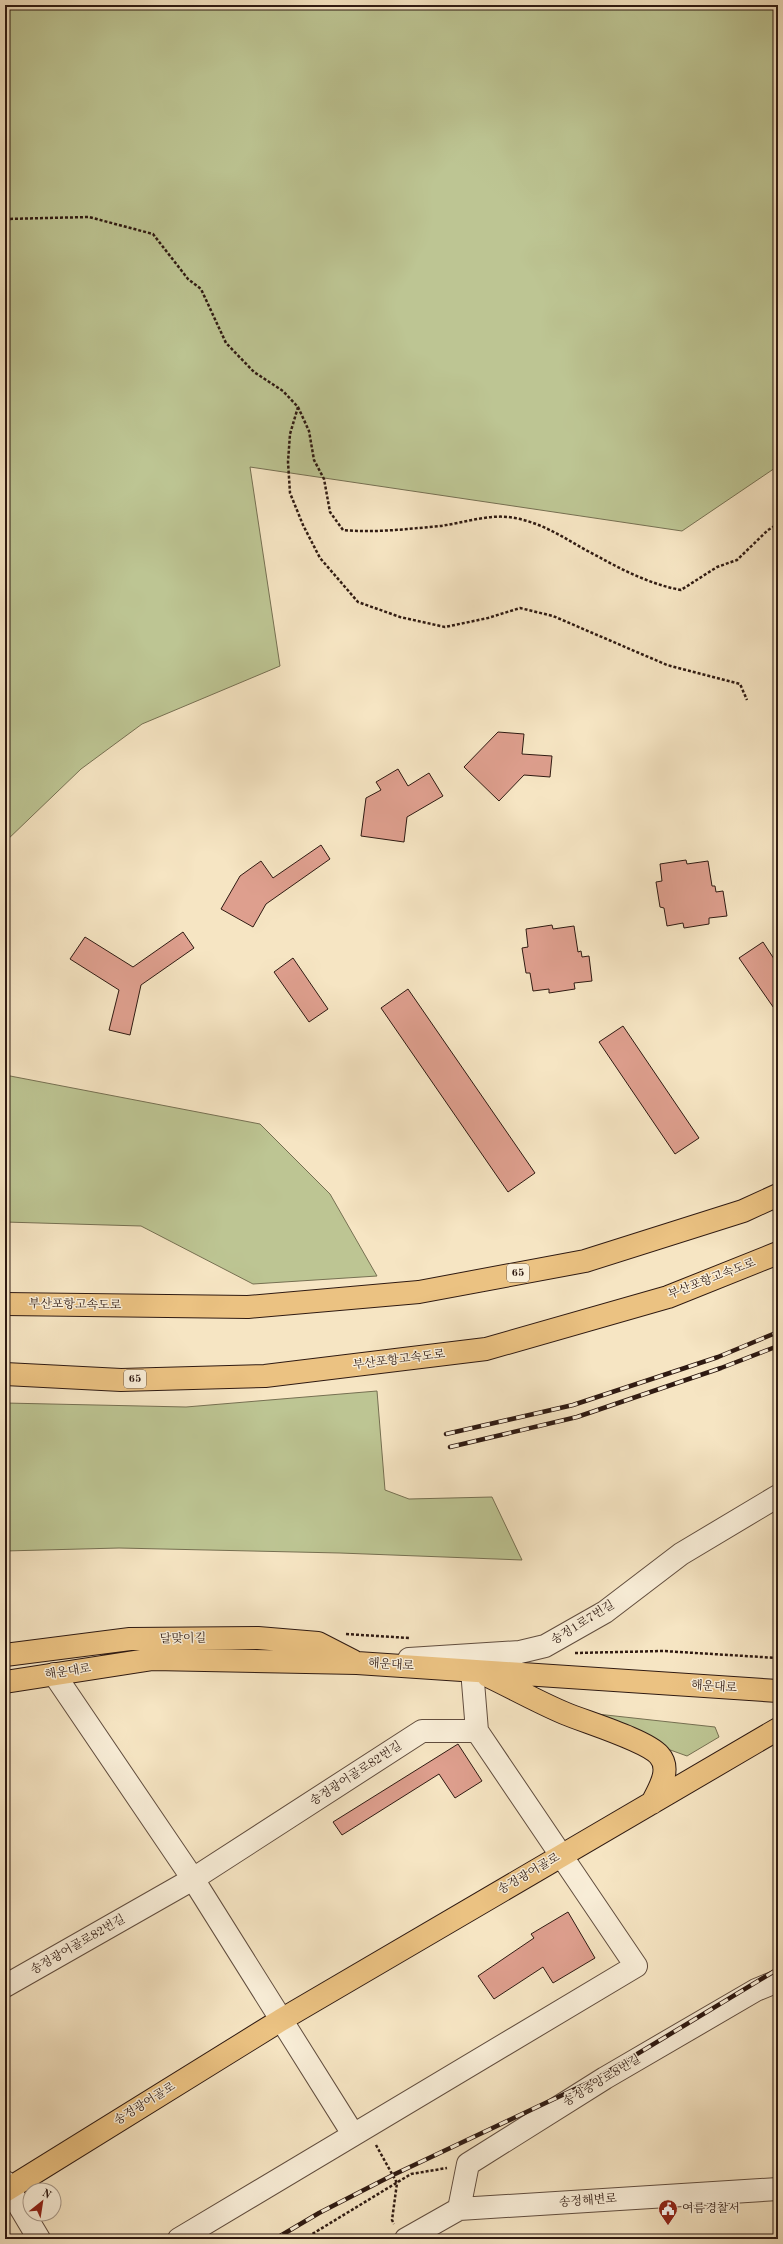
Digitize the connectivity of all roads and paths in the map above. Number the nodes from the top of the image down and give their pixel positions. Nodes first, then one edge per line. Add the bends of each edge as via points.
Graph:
1 (5, 219) edge
2 (298, 407) junction
3 (778, 524) edge
4 (747, 700) dead end
5 (778, 1195) edge
6 (778, 1253) edge
7 (5, 1304) edge
8 (5, 1374) edge
9 (778, 1496) edge
10 (569, 1653) dead end
11 (5, 1655) edge
12 (778, 1658) edge
13 (357, 1663) junction
14 (476, 1671) junction
15 (54, 1674) junction
16 (5, 1682) edge
17 (778, 1692) edge
18 (778, 1729) edge
19 (477, 1731) junction
20 (652, 1803) junction
21 (561, 1855) junction
22 (193, 1879) junction
23 (778, 1981) edge
24 (5, 1986) edge
25 (282, 2020) junction
26 (359, 2131) junction
27 (468, 2164) junction
28 (397, 2183) junction
29 (6, 2187) edge
30 (778, 2189) edge
31 (459, 2209) junction
32 (401, 2233) edge
33 (39, 2239) edge
34 (180, 2239) edge
35 (304, 2239) edge

1 - 2 path via 89,217 153,234 188,279 201,288 226,343 254,372 283,391
2 - 3 path via 309,430 314,460 324,479 330,512 343,530 370,532 440,526 494,517 513,518 534,522 599,557 665,587 680,590 717,567 736,560
2 - 4 path via 290,434 290,493 320,558 358,602 400,617 445,627 520,608 552,616 667,665 740,684
5 - 7 main road, 부산포항고속도로 / 65 via 743,1211 585,1261 419,1292 248,1308
6 - 8 main road, 부산포항고속도로 / 65 via 668,1297 486,1349 265,1376 121,1380
9 - 13 street, 송정1로7번길 via 681,1554 605,1612 546,1646 520,1652
10 - 12 path via 663,1651
11 - 13 main road, 달맞이길 via 130,1639 258,1638 318,1643
13 - 14 main road, 해운대로
13 - 15 main road, 해운대로 via 153,1659
14 - 17 main road, 해운대로
14 - 19 street
14 - 20 main road via 660,1755 664,1778
15 - 16 main road, 해운대로
15 - 22 street
18 - 20 main road, 송정광어골로
19 - 21 street
19 - 22 street, 송정광어골로82번길 via 422,1731
20 - 21 main road, 송정광어골로
21 - 25 main road, 송정광어골로
21 - 26 street via 636,1966
22 - 24 street, 송정광어골로82번길
22 - 25 street
23 - 27 street, 송정중앙로8번길 via 756,1990 605,2078
25 - 26 street
25 - 29 main road, 송정광어골로
26 - 28 path
26 - 34 street
27 - 28 path via 411,2174
27 - 31 street
28 - 32 path via 392,2220
28 - 35 path
29 - 33 street
30 - 31 street, 송정해변로
31 - 32 street, 송정해변로

